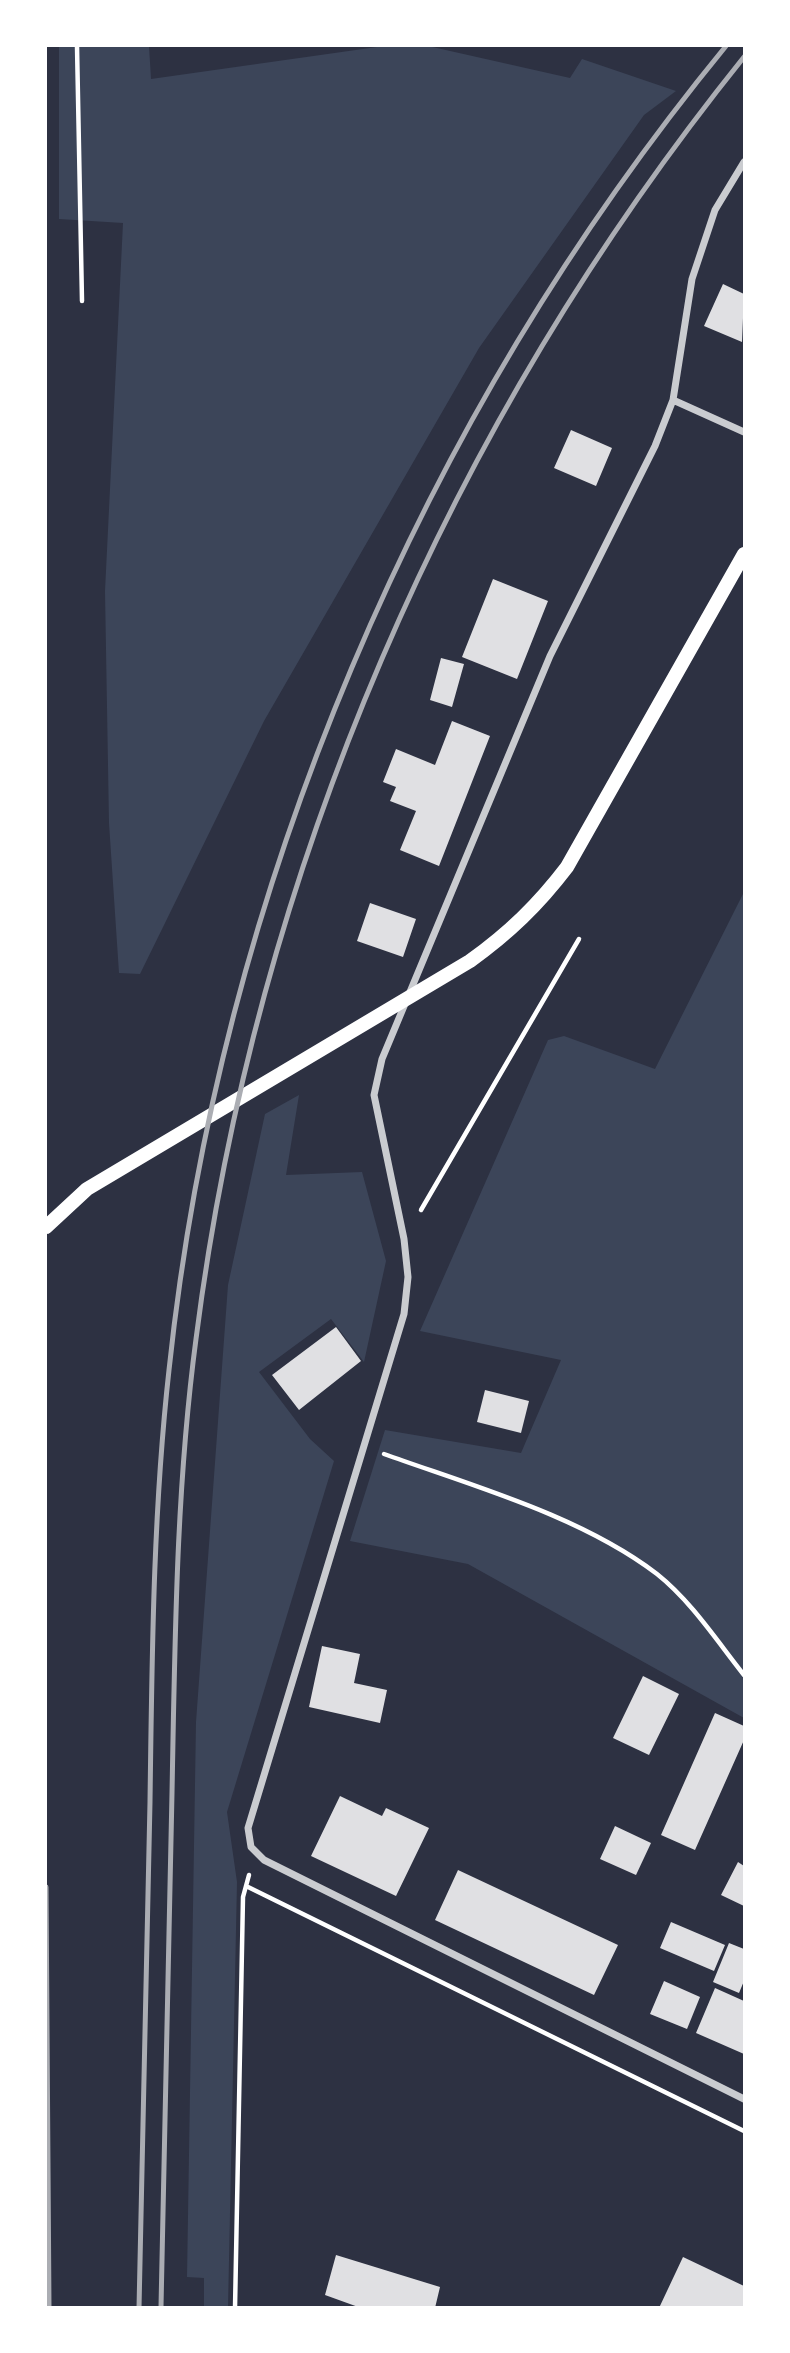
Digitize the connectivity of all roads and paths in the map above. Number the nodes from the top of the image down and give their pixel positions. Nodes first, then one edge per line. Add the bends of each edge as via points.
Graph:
1 (78, 46) edge
2 (744, 162) edge
3 (82, 301) dead end
4 (673, 400) junction
5 (744, 432) edge
6 (744, 554) edge
7 (579, 939) dead end
8 (46, 1227) edge
9 (404, 1239) junction
10 (363, 1447) junction
11 (744, 1675) edge
12 (744, 2099) edge
13 (744, 2132) edge
14 (235, 2308) edge

1 - 3 path
2 - 4 street via 715,211 692,279
4 - 5 street
4 - 9 street via 655,446 550,656 382,1059 374,1094
6 - 8 main road via 567,867 537,906 470,961 87,1189
7 - 9 path
9 - 10 street via 408,1277 404,1314
10 - 11 path via 538,1509 619,1550 681,1597
10 - 12 street via 248,1820 251,1847 264,1860
13 - 14 path via 246,1886

